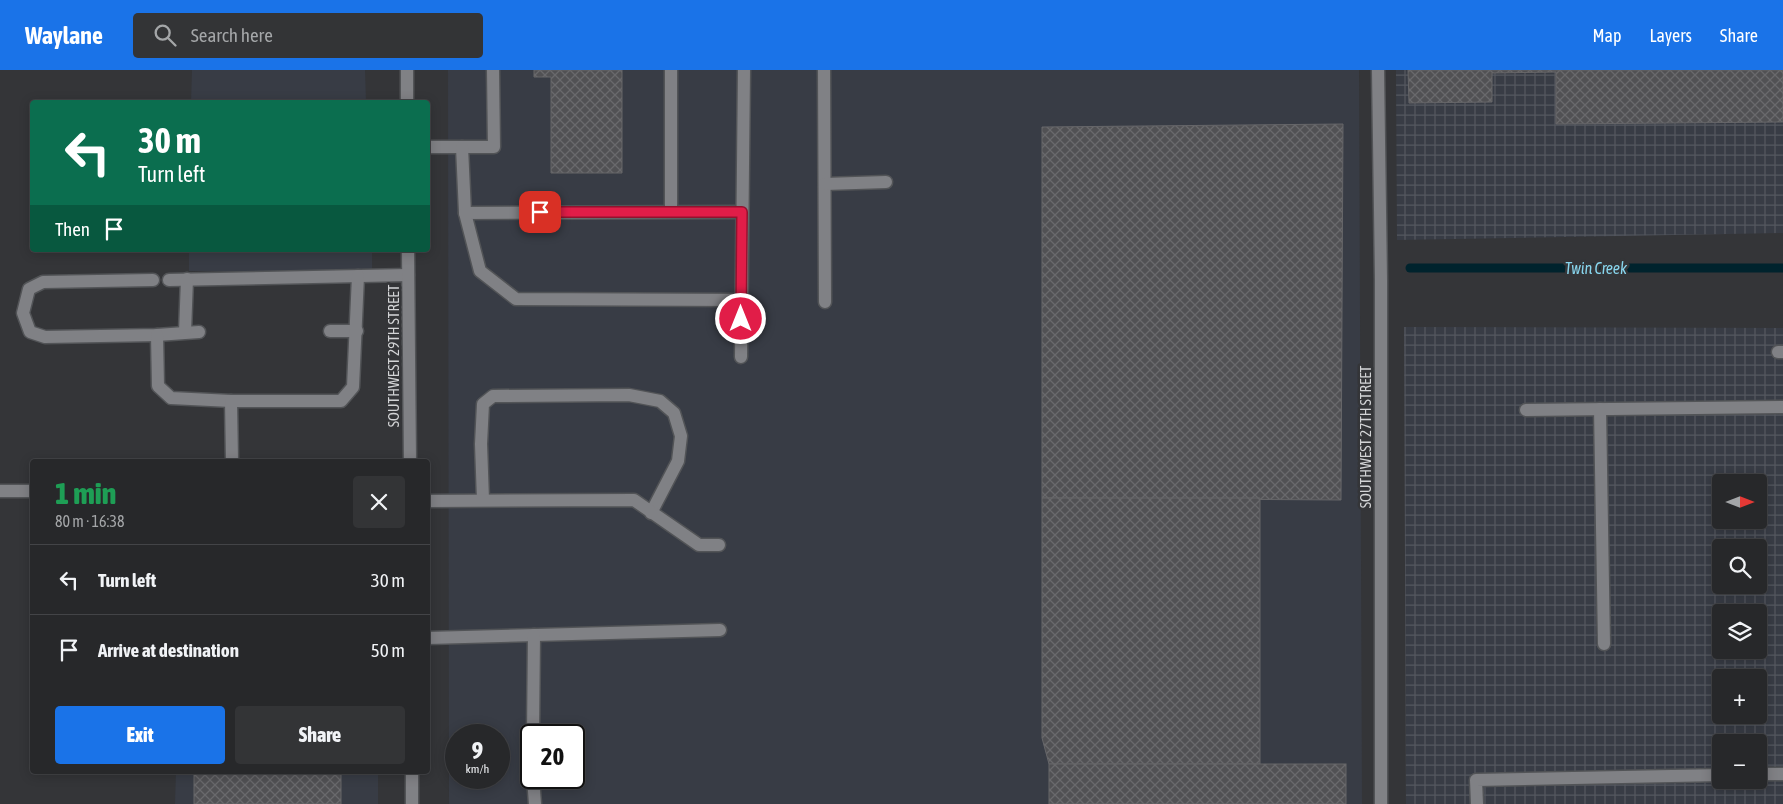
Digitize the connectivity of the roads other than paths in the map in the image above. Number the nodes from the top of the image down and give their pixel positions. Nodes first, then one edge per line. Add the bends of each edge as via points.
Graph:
1 (407, 70) edge
2 (493, 70) edge
3 (670, 70) edge
4 (744, 70) edge
5 (824, 70) edge
6 (1378, 70) edge
7 (407, 100) edge
8 (430, 147) edge
9 (462, 147) junction
10 (886, 182) dead end
11 (824, 184) junction
12 (672, 211) junction
13 (742, 212) junction
14 (465, 213) junction
15 (408, 252) edge
16 (408, 275) junction
17 (358, 276) junction
18 (187, 279) junction
19 (153, 280) dead end
20 (169, 280) dead end
21 (741, 300) junction
22 (824, 302) dead end
23 (330, 331) dead end
24 (357, 331) junction
25 (185, 332) junction
26 (199, 332) dead end
27 (157, 335) junction
28 (741, 357) dead end
29 (231, 401) junction
30 (1783, 407) edge
31 (1600, 409) junction
32 (1526, 410) dead end
33 (232, 459) edge
34 (410, 459) edge
35 (0, 491) edge
36 (30, 491) edge
37 (483, 500) junction
38 (430, 501) edge
39 (651, 513) junction
40 (719, 545) dead end
41 (720, 630) dead end
42 (534, 635) junction
43 (430, 638) edge
44 (1604, 644) dead end
45 (533, 724) edge
46 (412, 774) edge
47 (1767, 774) edge
48 (1783, 774) edge
49 (1712, 775) edge
50 (534, 789) edge
51 (412, 804) edge
52 (535, 804) edge
53 (1382, 804) edge
54 (1477, 804) edge

1 - 7 street
2 - 9 street via 494,147
3 - 12 street
4 - 13 street
5 - 11 street
6 - 53 street, SOUTHWEST 27TH STREET
8 - 9 street
9 - 14 street
10 - 11 street
11 - 22 street
12 - 13 street
12 - 14 street
13 - 21 street
14 - 21 street via 480,271 516,299
15 - 16 street, SOUTHWEST 29TH STREET
16 - 17 street
16 - 34 street, SOUTHWEST 29TH STREET
17 - 18 street
17 - 24 street
18 - 20 street
18 - 25 street
19 - 27 street via 43,282 29,289 23,313 30,332 45,337
21 - 28 street
23 - 24 street
24 - 29 street via 353,387 341,401
25 - 26 street
25 - 27 street
27 - 29 street via 158,386 171,398
29 - 33 street
30 - 31 street
31 - 32 street
31 - 44 street
35 - 36 street
37 - 38 street
37 - 39 street via 634,500
37 - 39 street via 483,404 493,396 629,396 660,401 674,413 681,436 678,461
39 - 40 street via 699,545
41 - 42 street
42 - 43 street
42 - 45 street
46 - 51 street
47 - 48 street
49 - 54 street via 1476,780
50 - 52 street

